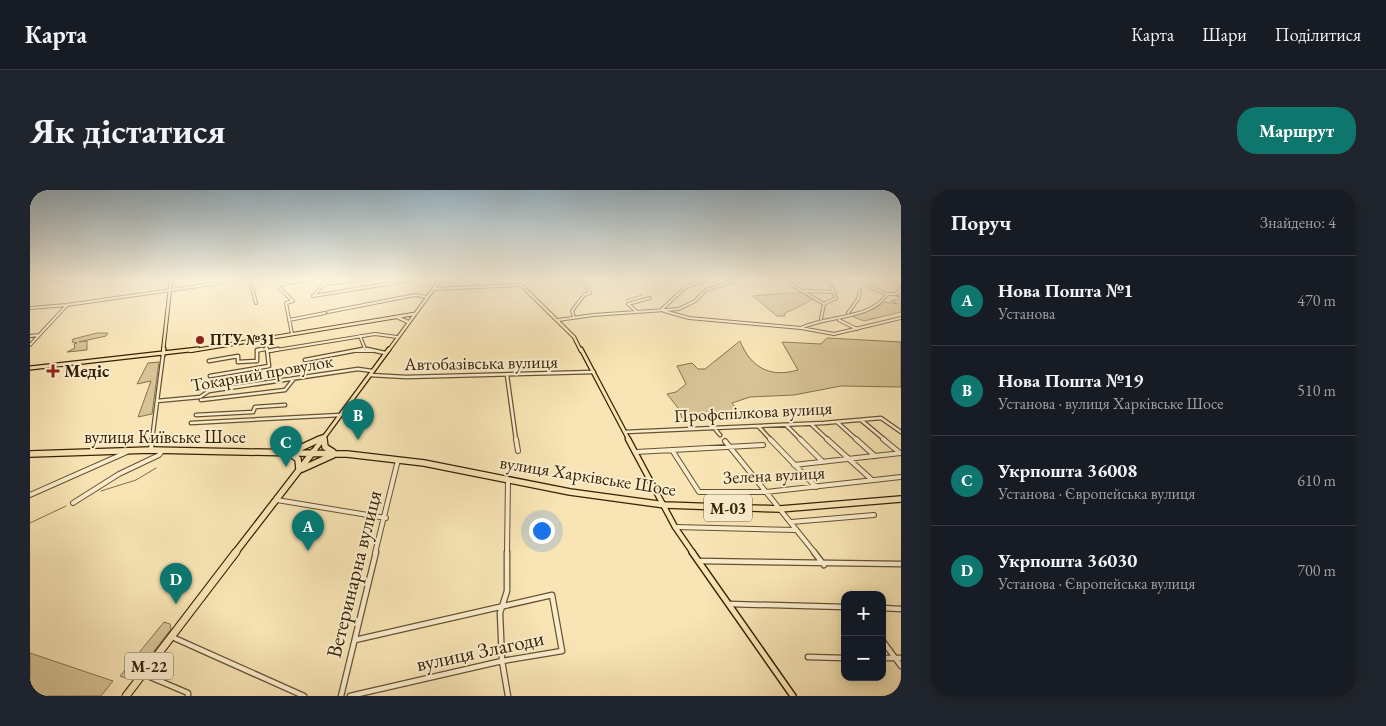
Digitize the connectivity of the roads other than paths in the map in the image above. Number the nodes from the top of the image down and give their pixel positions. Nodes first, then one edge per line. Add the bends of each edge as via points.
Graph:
1 (77, 304) edge
2 (169, 304) edge
3 (286, 304) edge
4 (370, 304) edge
5 (422, 304) edge
6 (541, 304) edge
7 (578, 304) edge
8 (629, 304) edge
9 (668, 304) edge
10 (689, 304) edge
11 (824, 304) edge
12 (854, 304) edge
13 (879, 304) edge
14 (67, 305) junction
15 (30, 308) edge
16 (664, 311) junction
17 (637, 313) junction
18 (847, 313) junction
19 (414, 314) junction
20 (389, 317) junction
21 (574, 318) junction
22 (901, 318) edge
23 (821, 319) junction
24 (290, 320) junction
25 (558, 320) junction
26 (839, 320) dead end
27 (408, 322) junction
28 (800, 328) junction
29 (858, 329) junction
30 (292, 334) junction
31 (40, 335) junction
32 (30, 336) edge
33 (360, 336) junction
34 (397, 337) junction
35 (265, 338) junction
36 (30, 345) edge
37 (365, 349) junction
38 (267, 350) junction
39 (385, 353) junction
40 (163, 355) junction
41 (305, 360) dead end
42 (209, 361) dead end
43 (30, 368) edge
44 (594, 372) junction
45 (371, 373) junction
46 (507, 375) junction
47 (210, 376) dead end
48 (294, 380) junction
49 (202, 400) dead end
50 (157, 401) junction
51 (285, 405) dead end
52 (253, 412) junction
53 (340, 415) junction
54 (196, 416) dead end
55 (251, 420) junction
56 (861, 420) junction
57 (836, 422) junction
58 (191, 423) dead end
59 (812, 424) junction
60 (785, 425) junction
61 (759, 426) junction
62 (715, 428) junction
63 (625, 432) junction
64 (901, 432) edge
65 (720, 435) dead end
66 (324, 437) junction
67 (725, 441) dead end
68 (763, 445) dead end
69 (730, 447) junction
70 (129, 450) junction
71 (151, 450) junction
72 (163, 450) junction
73 (672, 450) junction
74 (518, 451) dead end
75 (286, 452) junction
76 (313, 452) junction
77 (636, 452) junction
78 (331, 453) joint
79 (338, 453) junction
80 (901, 453) edge
81 (30, 454) edge
82 (875, 456) junction
83 (398, 459) junction
84 (849, 459) junction
85 (822, 462) junction
86 (794, 464) junction
87 (299, 471) junction
88 (901, 477) edge
89 (508, 479) junction
90 (872, 480) junction
91 (816, 487) junction
92 (766, 492) junction
93 (30, 496) edge
94 (901, 499) edge
95 (277, 500) junction
96 (72, 503) dead end
97 (665, 505) junction
98 (780, 509) junction
99 (874, 515) dead end
100 (386, 518) junction
101 (790, 522) junction
102 (675, 527) junction
103 (796, 530) junction
104 (699, 560) junction
105 (823, 564) junction
106 (901, 564) edge
107 (729, 604) junction
108 (502, 606) junction
109 (841, 607) edge
110 (886, 608) edge
111 (901, 609) edge
112 (172, 636) junction
113 (355, 640) junction
114 (886, 644) edge
115 (808, 658) dead end
116 (841, 658) edge
117 (898, 658) edge
118 (502, 661) junction
119 (901, 666) edge
120 (143, 674) junction
121 (126, 696) edge
122 (188, 696) edge
123 (304, 696) edge
124 (341, 696) edge
125 (350, 696) edge
126 (508, 696) edge
127 (793, 696) edge

1 - 14 street
2 - 40 main road
3 - 24 street
4 - 24 street
5 - 19 main road
6 - 25 main road
7 - 21 street via 572,311
8 - 17 street
9 - 16 street via 662,309
10 - 16 street
11 - 23 street
12 - 18 street
13 - 18 street via 874,308
14 - 15 street
14 - 31 street
16 - 17 street
16 - 28 street via 689,318
17 - 21 street
18 - 23 street
19 - 20 main road
19 - 27 main road
20 - 27 main road
20 - 30 main road
21 - 25 street
22 - 29 street
23 - 28 street
24 - 30 street
25 - 44 main road via 574,337
26 - 29 street
27 - 34 main road
28 - 29 street via 834,334
30 - 35 main road
31 - 32 street
31 - 36 street
33 - 34 street
33 - 37 street
33 - 38 street
34 - 39 main road
35 - 38 street
35 - 40 main road
37 - 39 street
37 - 41 street
38 - 42 street via 257,350 257,360 242,363 238,362 238,356
38 - 47 street via 269,366
39 - 45 main road
40 - 43 main road
40 - 50 street
44 - 46 street, Автобазівська вулиця
44 - 63 main road
45 - 46 street, Автобазівська вулиця via 406,378
45 - 48 street, Токарний провулок via 358,369
45 - 53 main road
46 - 74 street
48 - 49 street via 285,390
48 - 50 street, Токарний провулок via 209,391 200,397
50 - 71 street
51 - 52 street via 255,408
52 - 54 street
52 - 55 street
53 - 55 street
53 - 66 main road
55 - 58 street
56 - 57 street, Профспілкова вулиця
56 - 64 street, Профспілкова вулиця via 881,418
56 - 80 street
57 - 59 street, Профспілкова вулиця
57 - 82 street
59 - 60 street, Профспілкова вулиця
59 - 84 street
60 - 61 street, Профспілкова вулиця
60 - 85 street
61 - 62 street, Профспілкова вулиця
61 - 86 street
62 - 63 street, Профспілкова вулиця
62 - 65 street
63 - 77 main road
66 - 75 highway via 306,448
66 - 76 main road
66 - 79 highway via 326,448
67 - 69 street
68 - 69 street
69 - 73 street
69 - 92 street
70 - 71 highway, вулиця Київське Шосе / М-03
70 - 81 highway, вулиця Київське Шосе / М-03
70 - 93 street
71 - 72 highway, вулиця Київське Шосе / М-03
72 - 75 highway, вулиця Київське Шосе / М-03
72 - 96 street
73 - 77 street
73 - 92 street, Зелена вулиця via 699,492
75 - 76 highway, вулиця Київське Шосе / М-03
75 - 87 highway via 298,459
76 - 78 highway, вулиця Київське Шосе / М-03
76 - 87 highway, М-22
77 - 97 main road
78 - 79 highway, вулиця Харківське Шосе / М-03
79 - 83 highway, вулиця Харківське Шосе / М-03
79 - 87 highway
80 - 82 street
82 - 84 street
83 - 89 highway, вулиця Харківське Шосе / М-03
83 - 100 street, Ветеринарна вулиця
84 - 85 street
84 - 90 street
85 - 86 street
86 - 91 street
87 - 95 highway, М-22
88 - 90 street, Зелена вулиця
89 - 97 highway, вулиця Харківське Шосе / М-03
89 - 108 street via 507,591
90 - 91 street, Зелена вулиця
91 - 92 street, Зелена вулиця
92 - 98 street
94 - 98 highway, вулиця Харківське Шосе / М-03
95 - 100 street
95 - 112 highway, М-22
97 - 98 highway, вулиця Харківське Шосе / М-03
97 - 102 main road
98 - 101 street
99 - 101 street
100 - 113 street, Ветеринарна вулиця
101 - 103 street
102 - 103 street
102 - 104 main road
103 - 105 street
104 - 105 street
104 - 107 main road
105 - 106 street
107 - 109 street
107 - 127 main road
108 - 113 street
108 - 118 street
108 - 118 street, вулиця Злагоди via 552,595 562,651
110 - 111 street
112 - 120 highway, М-22
112 - 123 street
113 - 124 street, Ветеринарна вулиця
114 - 117 street
115 - 116 street
117 - 119 street
118 - 125 street, вулиця Злагоди
118 - 126 street
120 - 121 highway, М-22
120 - 122 street via 188,693

